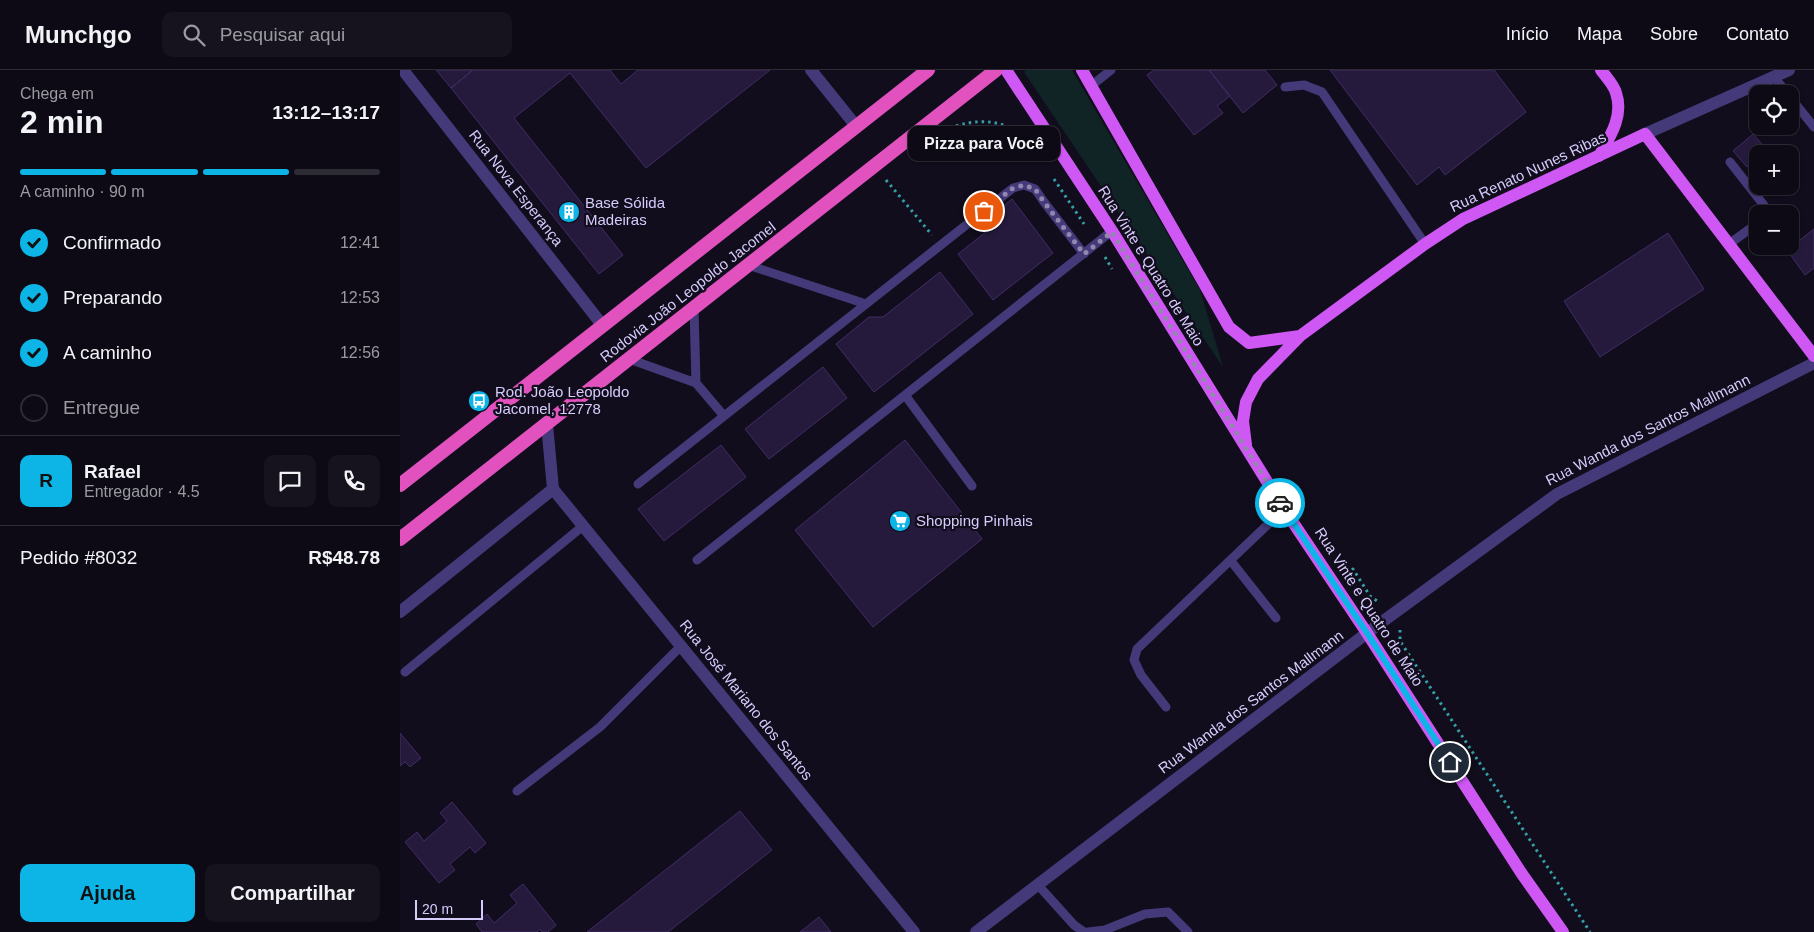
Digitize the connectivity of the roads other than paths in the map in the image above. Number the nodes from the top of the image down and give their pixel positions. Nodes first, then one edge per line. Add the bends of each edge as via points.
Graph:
1 (403, 70) edge
2 (811, 70) edge
3 (928, 70) edge
4 (996, 70) edge
5 (1006, 70) edge
6 (1082, 70) edge
7 (1111, 70) edge
8 (1601, 70) edge
9 (1789, 70) edge
10 (1774, 77) junction
11 (1781, 85) edge
12 (1091, 86) junction
13 (1285, 87) dead end
14 (1799, 108) edge
15 (856, 126) junction
16 (1814, 127) edge
17 (1646, 134) junction
18 (1599, 156) junction
19 (1730, 162) dead end
20 (1764, 205) edge
21 (1749, 230) edge
22 (1112, 232) junction
23 (1425, 244) junction
24 (1729, 244) junction
25 (1084, 254) junction
26 (748, 265) junction
27 (866, 304) junction
28 (694, 308) junction
29 (603, 326) junction
30 (1300, 336) junction
31 (1814, 356) edge
32 (629, 359) junction
33 (1814, 363) edge
34 (696, 383) junction
35 (905, 395) junction
36 (724, 416) junction
37 (547, 424) junction
38 (1246, 450) junction
39 (638, 484) dead end
40 (400, 485) edge
41 (972, 486) dead end
42 (553, 489) junction
43 (1284, 509) junction
44 (583, 526) junction
45 (400, 539) edge
46 (697, 560) dead end
47 (1231, 560) junction
48 (400, 612) edge
49 (1276, 618) dead end
50 (1367, 633) junction
51 (681, 646) junction
52 (405, 672) dead end
53 (1166, 707) dead end
54 (517, 792) dead end
55 (1038, 885) junction
56 (914, 932) edge
57 (976, 932) edge
58 (1084, 932) edge
59 (1088, 932) edge
60 (1188, 932) edge
61 (1563, 932) edge

1 - 29 street, Rua Nova Esperança
2 - 15 street
3 - 15 highway, Rodovia João Leopoldo Jacomel
4 - 26 highway, Rodovia João Leopoldo Jacomel
5 - 22 main road, Rua Vinte e Quatro de Maio
6 - 12 main road
7 - 12 lane
8 - 18 main road via 1616,92 1619,112 1613,132
9 - 10 street, Rua Renato Nunes Ribas
10 - 11 lane
10 - 17 street, Rua Renato Nunes Ribas
12 - 30 main road via 1229,327 1249,343
13 - 23 lane via 1304,84 1322,92
14 - 16 lane
15 - 29 highway, Rodovia João Leopoldo Jacomel
17 - 18 main road, Rua Renato Nunes Ribas
17 - 24 main road
18 - 23 main road, Rua Renato Nunes Ribas via 1463,219
19 - 20 lane
21 - 24 lane
22 - 25 lane
22 - 38 main road, Rua Vinte e Quatro de Maio
23 - 30 main road, Rua Renato Nunes Ribas
24 - 31 main road
25 - 27 lane via 1035,189 1024,185 1013,188
25 - 35 lane
26 - 27 lane
26 - 28 highway, Rodovia João Leopoldo Jacomel
27 - 36 lane
28 - 32 highway, Rodovia João Leopoldo Jacomel
28 - 34 lane
29 - 40 highway, Rodovia João Leopoldo Jacomel
30 - 38 main road, Rua Renato Nunes Ribas via 1258,379 1246,402 1242,421
32 - 34 lane
32 - 37 highway, Rodovia João Leopoldo Jacomel
33 - 50 street, Rua Wanda dos Santos Mallmann via 1557,494
34 - 36 lane
35 - 41 lane
35 - 46 lane
36 - 39 lane
37 - 42 street
37 - 45 highway, Rodovia João Leopoldo Jacomel
38 - 43 main road, Rua Vinte e Quatro de Maio
42 - 44 street, Rua José Mariano dos Santos
42 - 48 street
43 - 47 lane
43 - 50 main road, Rua Vinte e Quatro de Maio
44 - 51 street, Rua José Mariano dos Santos
44 - 52 lane
47 - 49 lane
47 - 53 lane via 1137,649 1134,660 1141,675
50 - 55 street, Rua Wanda dos Santos Mallmann
50 - 61 main road, Rua Vinte e Quatro de Maio
51 - 54 lane via 600,727
51 - 56 street, Rua José Mariano dos Santos
55 - 57 street, Rua Wanda dos Santos Mallmann
55 - 58 lane
59 - 60 lane via 1104,930 1145,914 1168,912

